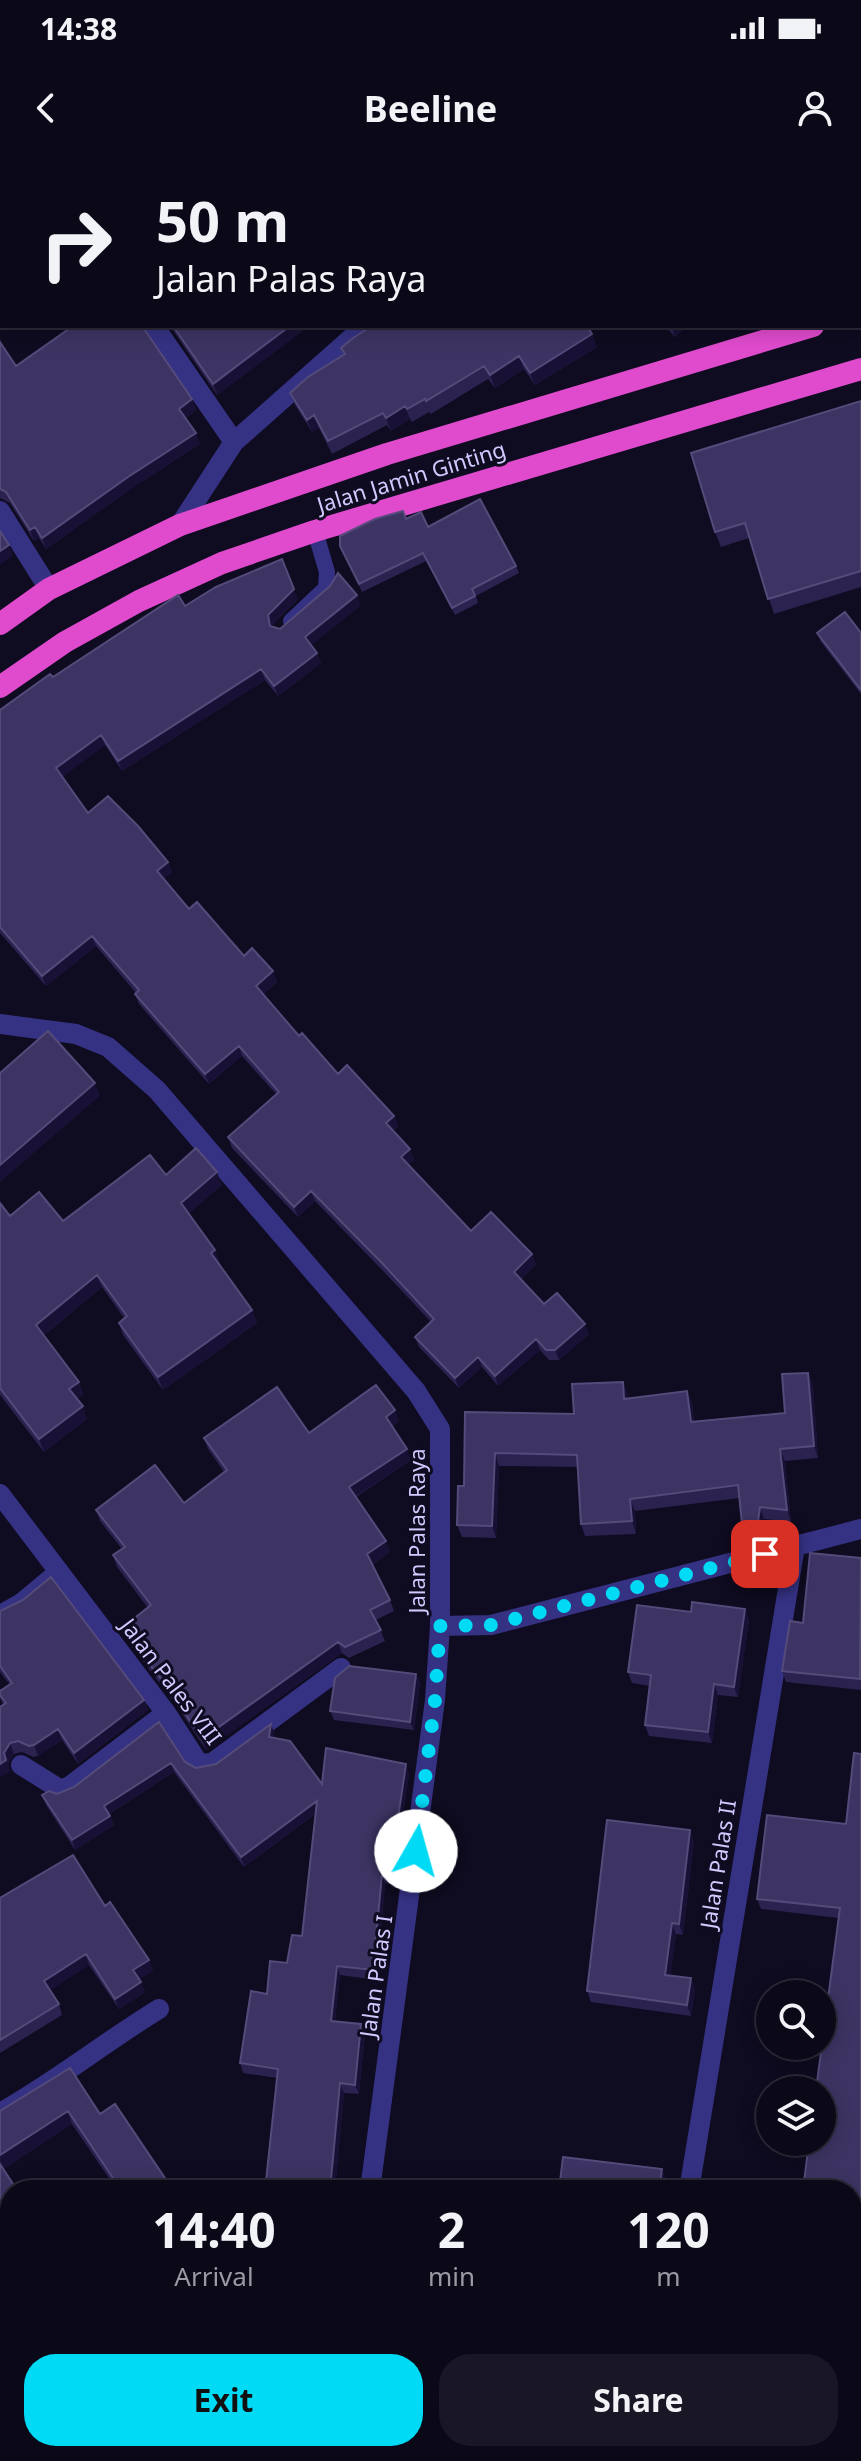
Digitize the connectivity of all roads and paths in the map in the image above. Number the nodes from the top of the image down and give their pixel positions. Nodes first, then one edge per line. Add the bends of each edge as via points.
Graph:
1 (155, 328) edge
2 (363, 328) edge
3 (806, 328) edge
4 (861, 369) edge
5 (234, 442) junction
6 (0, 511) edge
7 (180, 525) junction
8 (315, 531) junction
9 (49, 589) junction
10 (0, 624) edge
11 (282, 629) edge
12 (0, 687) edge
13 (0, 1024) edge
14 (0, 1494) edge
15 (861, 1529) edge
16 (795, 1546) junction
17 (57, 1571) junction
18 (0, 1613) edge
19 (440, 1626) junction
20 (341, 1668) edge
21 (166, 1713) junction
22 (21, 1765) dead end
23 (159, 2009) dead end
24 (0, 2113) edge
25 (371, 2180) edge
26 (691, 2180) edge

1 - 5 street
2 - 5 street
3 - 7 highway, Jalan Jamin Ginting via 387,454
4 - 8 highway, Jalan Jamin Ginting
5 - 7 street
6 - 9 street
7 - 9 highway, Jalan Jamin Ginting
8 - 11 lane via 327,572 326,588
8 - 12 highway, Jalan Jamin Ginting via 222,563 139,601 65,642
9 - 10 highway, Jalan Jamin Ginting
13 - 19 street, Jalan Palas Raya via 76,1034 118,1055 157,1090 416,1391 440,1429
14 - 17 street, Jalan Pales VIII
15 - 16 street, Jalan Palas Raya
16 - 19 street, Jalan Palas Raya via 491,1625
16 - 26 street, Jalan Palas II
17 - 18 lane
17 - 21 street, Jalan Pales VIII
19 - 25 street, Jalan Palas I via 435,1700
20 - 21 street, Jalan Pales VIII via 212,1763 199,1764
21 - 22 street via 61,1790
23 - 24 street

